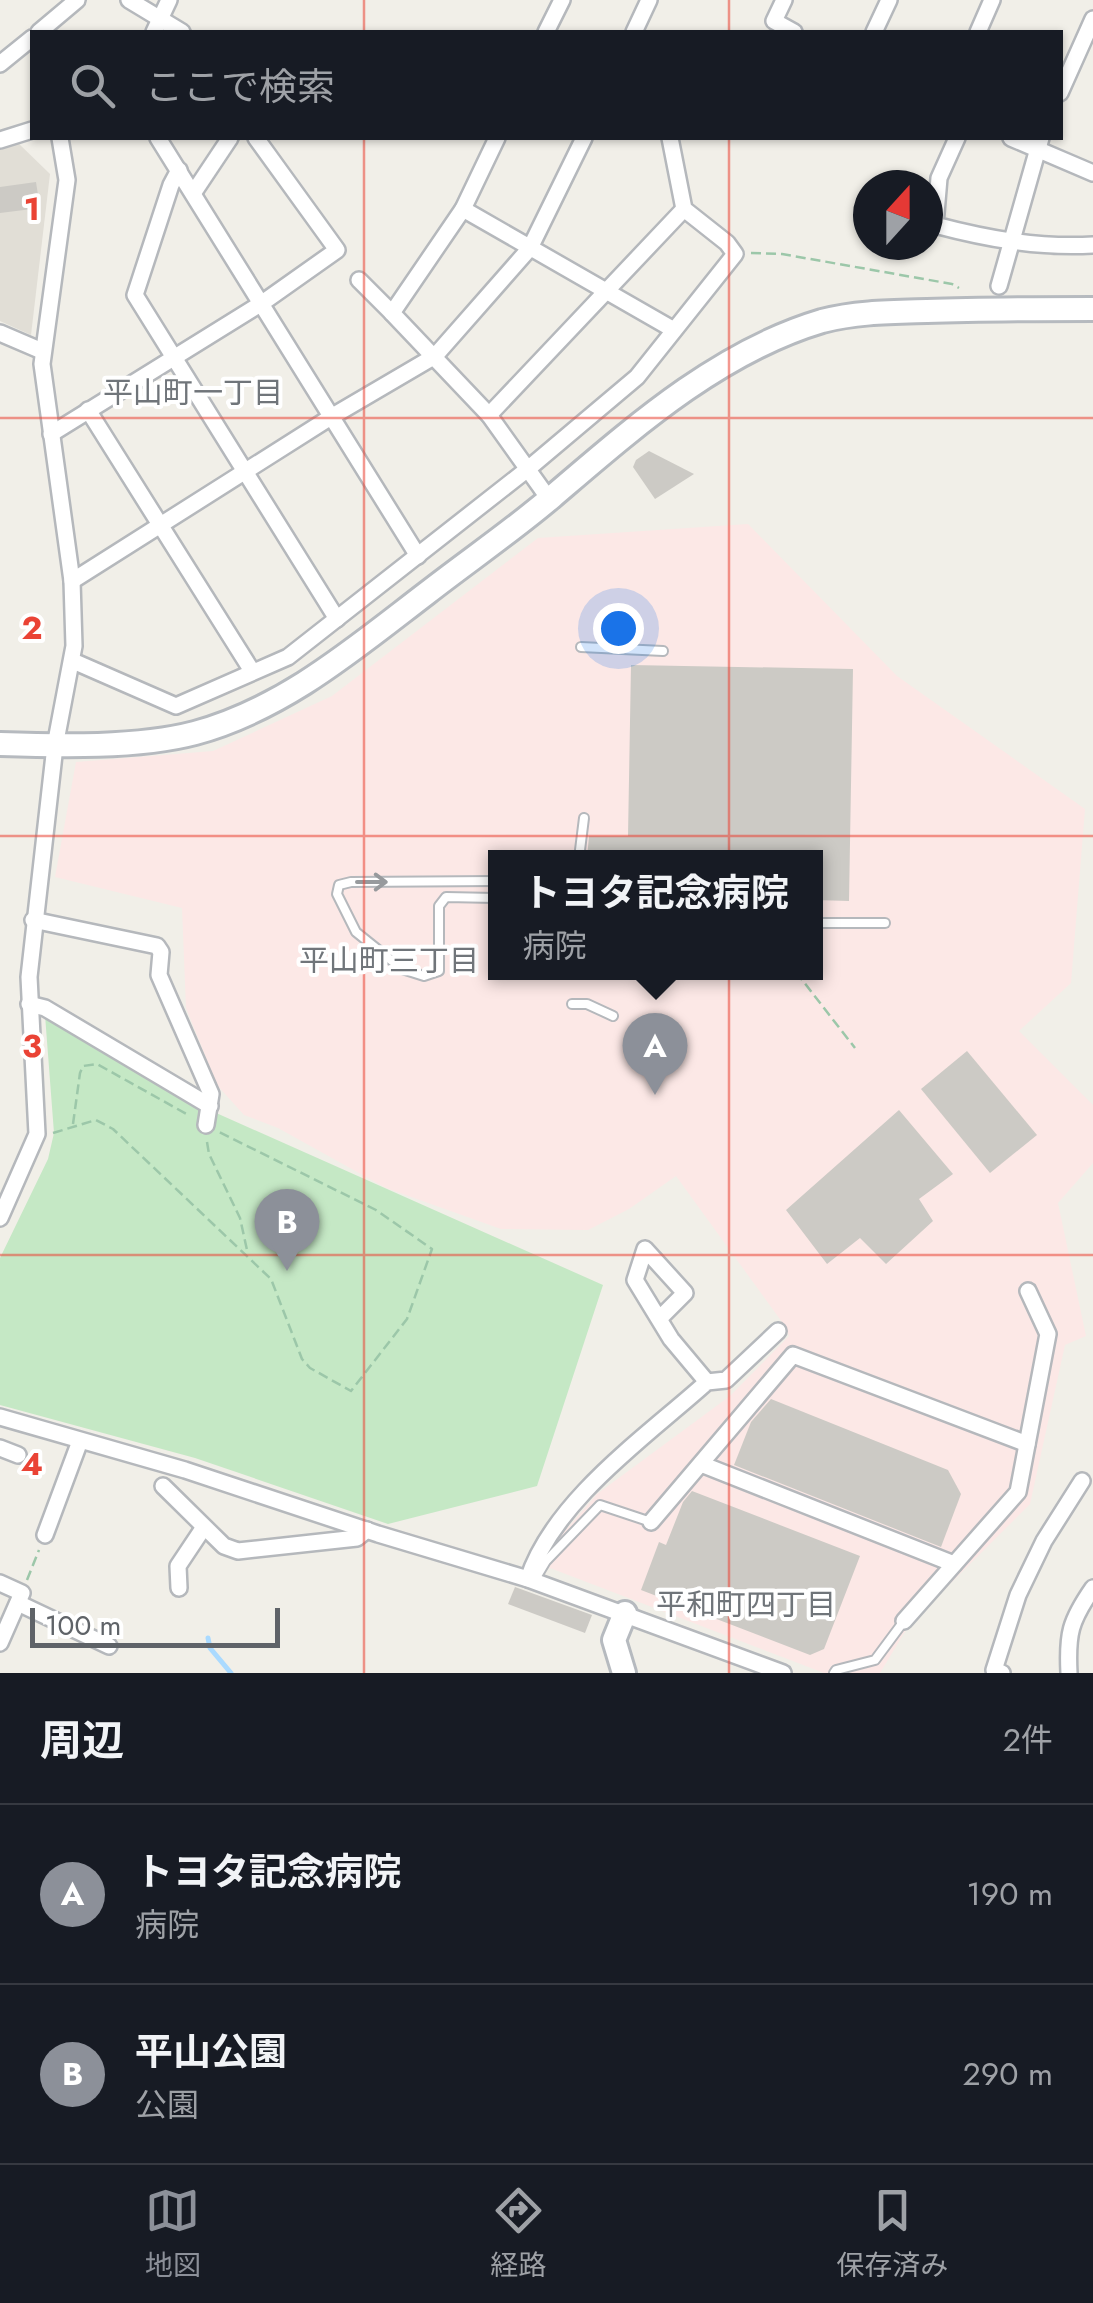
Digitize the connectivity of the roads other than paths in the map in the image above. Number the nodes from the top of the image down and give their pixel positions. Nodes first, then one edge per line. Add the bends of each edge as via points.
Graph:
1 (76, 0) edge
2 (129, 0) edge
3 (169, 0) edge
4 (562, 0) edge
5 (650, 0) edge
6 (784, 0) edge
7 (888, 0) edge
8 (992, 0) edge
9 (1093, 19) edge
10 (157, 26) edge
11 (41, 30) edge
12 (552, 30) edge
13 (635, 30) edge
14 (790, 30) edge
15 (875, 30) edge
16 (979, 30) edge
17 (30, 40) edge
18 (0, 64) edge
19 (1063, 85) edge
20 (30, 131) edge
21 (0, 140) edge
22 (60, 140) edge
23 (159, 140) edge
24 (229, 140) edge
25 (257, 140) edge
26 (496, 140) edge
27 (583, 140) edge
28 (670, 140) edge
29 (957, 140) edge
30 (1038, 143) edge
31 (179, 170) junction
32 (1093, 173) edge
33 (194, 192) junction
34 (684, 208) junction
35 (463, 210) junction
36 (1011, 242) junction
37 (1093, 246) edge
38 (530, 248) junction
39 (359, 280) dead end
40 (999, 286) dead end
41 (604, 290) junction
42 (262, 303) junction
43 (1093, 309) edge
44 (392, 312) junction
45 (674, 330) junction
46 (0, 333) edge
47 (42, 351) junction
48 (436, 356) junction
49 (176, 357) junction
50 (88, 410) junction
51 (488, 415) junction
52 (330, 417) junction
53 (50, 434) junction
54 (529, 468) junction
55 (246, 472) junction
56 (549, 499) junction
57 (160, 526) junction
58 (418, 556) junction
59 (72, 581) junction
60 (336, 619) junction
61 (581, 647) dead end
62 (664, 651) dead end
63 (72, 661) junction
64 (252, 671) junction
65 (0, 744) edge
66 (56, 746) junction
67 (584, 818) dead end
68 (580, 850) edge
69 (488, 882) edge
70 (488, 898) edge
71 (34, 920) junction
72 (823, 923) edge
73 (885, 924) dead end
74 (29, 1004) junction
75 (572, 1004) dead end
76 (613, 1016) dead end
77 (210, 1106) junction
78 (206, 1126) road end
79 (0, 1218) edge
80 (1028, 1290) dead end
81 (659, 1319) dead end
82 (778, 1331) dead end
83 (707, 1382) junction
84 (0, 1417) edge
85 (80, 1441) junction
86 (1027, 1444) junction
87 (0, 1448) edge
88 (18, 1456) dead end
89 (700, 1464) junction
90 (1082, 1481) dead end
91 (163, 1486) dead end
92 (651, 1522) joint
93 (204, 1526) junction
94 (366, 1530) junction
95 (45, 1535) road end
96 (954, 1564) junction
97 (531, 1580) junction
98 (0, 1583) edge
99 (179, 1588) dead end
100 (1093, 1588) edge
101 (20, 1598) junction
102 (625, 1612) junction
103 (904, 1621) joint
104 (2, 1633) edge
105 (108, 1646) dead end
106 (624, 1673) edge
107 (783, 1673) edge
108 (834, 1673) edge
109 (1002, 1673) edge
110 (1070, 1673) edge

1 - 11 street
2 - 10 street
3 - 10 street
4 - 12 street
5 - 13 street
6 - 14 street via 774,21
7 - 15 street
8 - 16 street
9 - 19 street
17 - 18 street
20 - 21 street
22 - 47 street via 67,180
23 - 31 street
24 - 33 street
25 - 42 street via 337,250
26 - 35 street
27 - 38 street
28 - 34 street
29 - 36 street via 939,178 935,225
30 - 32 street
30 - 36 street
31 - 33 street
31 - 49 street via 136,296
33 - 42 street
34 - 41 street
34 - 45 street via 735,254
35 - 38 street
35 - 44 street
36 - 37 street
36 - 40 street
38 - 41 street
38 - 48 street
39 - 44 street
41 - 45 street
41 - 51 street
42 - 49 street
42 - 52 street
43 - 56 street via 870,312 824,321 728,362 621,436
44 - 48 street
45 - 54 street via 637,376
46 - 47 street
47 - 53 street
48 - 51 street
48 - 52 street
49 - 50 street
49 - 55 street
50 - 53 street
50 - 57 street
51 - 54 street
52 - 55 street
52 - 58 street
53 - 59 street
54 - 56 street
54 - 58 street
55 - 57 street
55 - 60 street
56 - 66 street via 329,668 270,702 194,733
57 - 59 street
57 - 64 street
58 - 60 street
59 - 63 street
60 - 64 street via 288,657
61 - 62 lane
63 - 64 street via 176,706
63 - 66 street
65 - 66 street
66 - 71 street
67 - 68 lane
70 -> 69 lane via 446,897 438,906 438,971 424,976 402,970 356,932 337,894 351,882
71 - 74 street
71 - 77 street via 156,946 160,975 211,1094
72 - 73 lane
74 - 77 street
74 - 79 street via 36,1134
75 - 76 lane
77 - 78 street
80 - 86 street via 1048,1334
81 - 83 street
82 - 83 street via 726,1380
83 - 97 street via 576,1500 533,1564
84 - 85 street
85 - 94 street
85 - 95 street
86 - 89 street via 793,1355
86 - 96 street via 1018,1492
87 - 88 street
89 - 92 street
89 - 96 street
90 - 109 street via 1018,1595 994,1670
91 - 93 street
92 - 97 lane via 600,1505
93 - 94 street via 238,1551 357,1538
93 - 99 street via 178,1566
94 - 97 street
96 - 103 street
97 - 102 street
98 - 101 street
100 - 110 street via 1067,1638
101 - 104 street
101 - 105 street
102 - 106 street via 614,1640
102 - 107 street
103 - 108 lane via 875,1660

